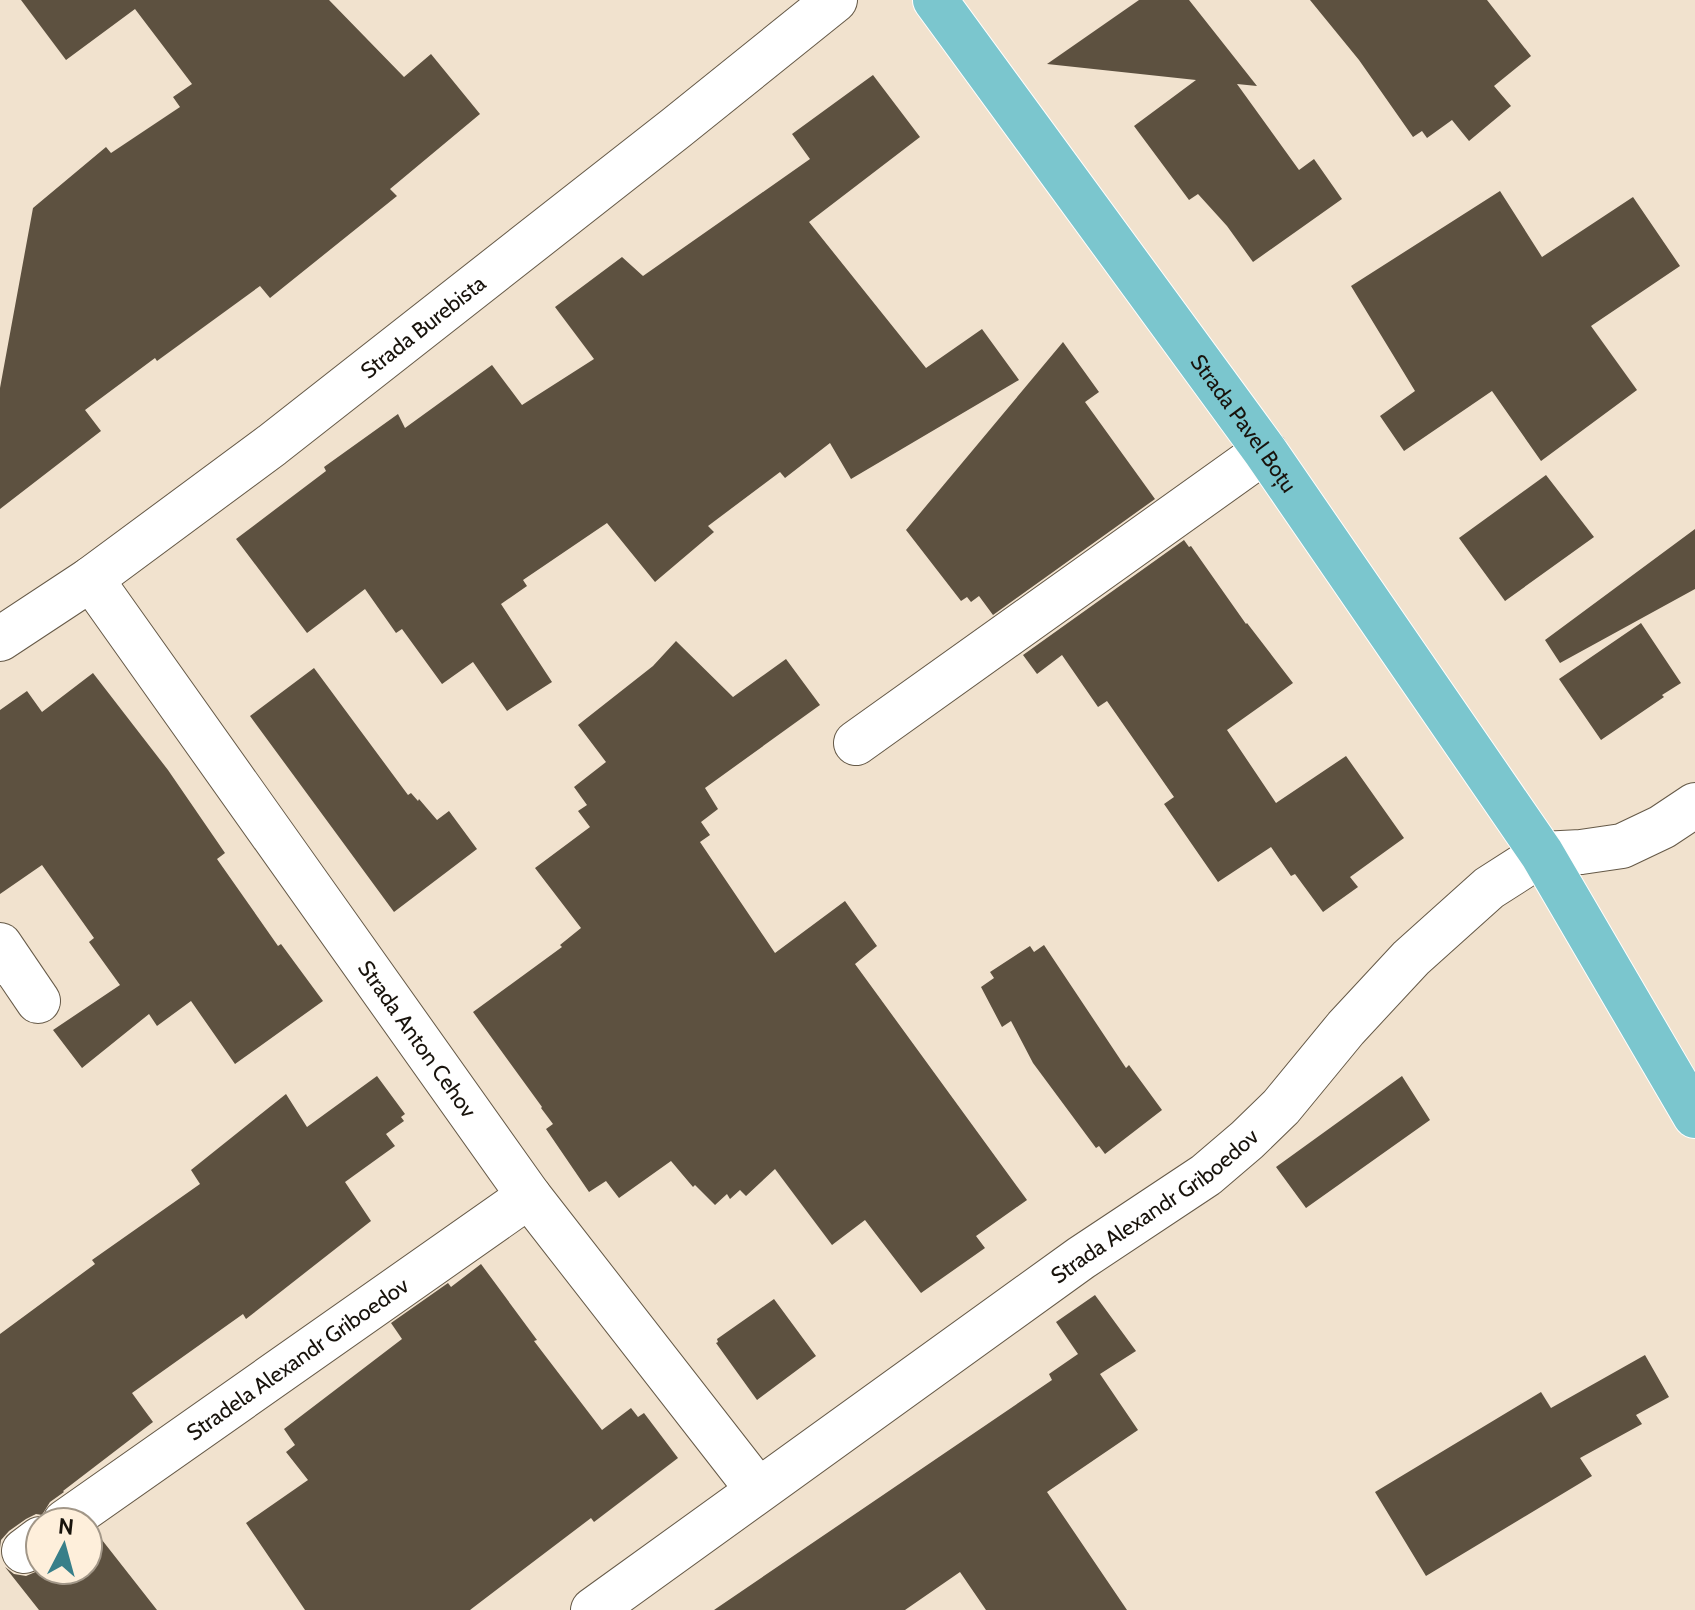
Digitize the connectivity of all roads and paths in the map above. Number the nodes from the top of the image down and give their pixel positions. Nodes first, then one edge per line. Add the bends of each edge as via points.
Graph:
1 (835, 0) edge
2 (935, 0) edge
3 (1265, 451) junction
4 (91, 579) junction
5 (0, 639) edge
6 (856, 743) dead end
7 (1695, 805) edge
8 (1542, 854) junction
9 (0, 945) edge
10 (38, 1001) dead end
11 (1695, 1116) edge
12 (529, 1196) junction
13 (758, 1490) junction
14 (88, 1506) edge
15 (593, 1610) edge

1 - 4 street, Strada Burebista via 272,445
2 - 3 main road, Strada Pavel Boțu
3 - 6 street
3 - 8 main road, Strada Pavel Boțu
4 - 5 street, Strada Burebista
4 - 12 street, Strada Anton Cehov
7 - 8 street, Strada Alexandr Griboedov via 1622,846
8 - 11 main road, Strada Pavel Boțu
8 - 13 street, Strada Alexandr Griboedov via 1489,888 1411,958 1281,1107 1222,1163
9 - 10 street
12 - 13 street, Strada Anton Cehov
12 - 14 street, Stradela Alexandr Griboedov
13 - 15 street, Strada Alexandr Griboedov

